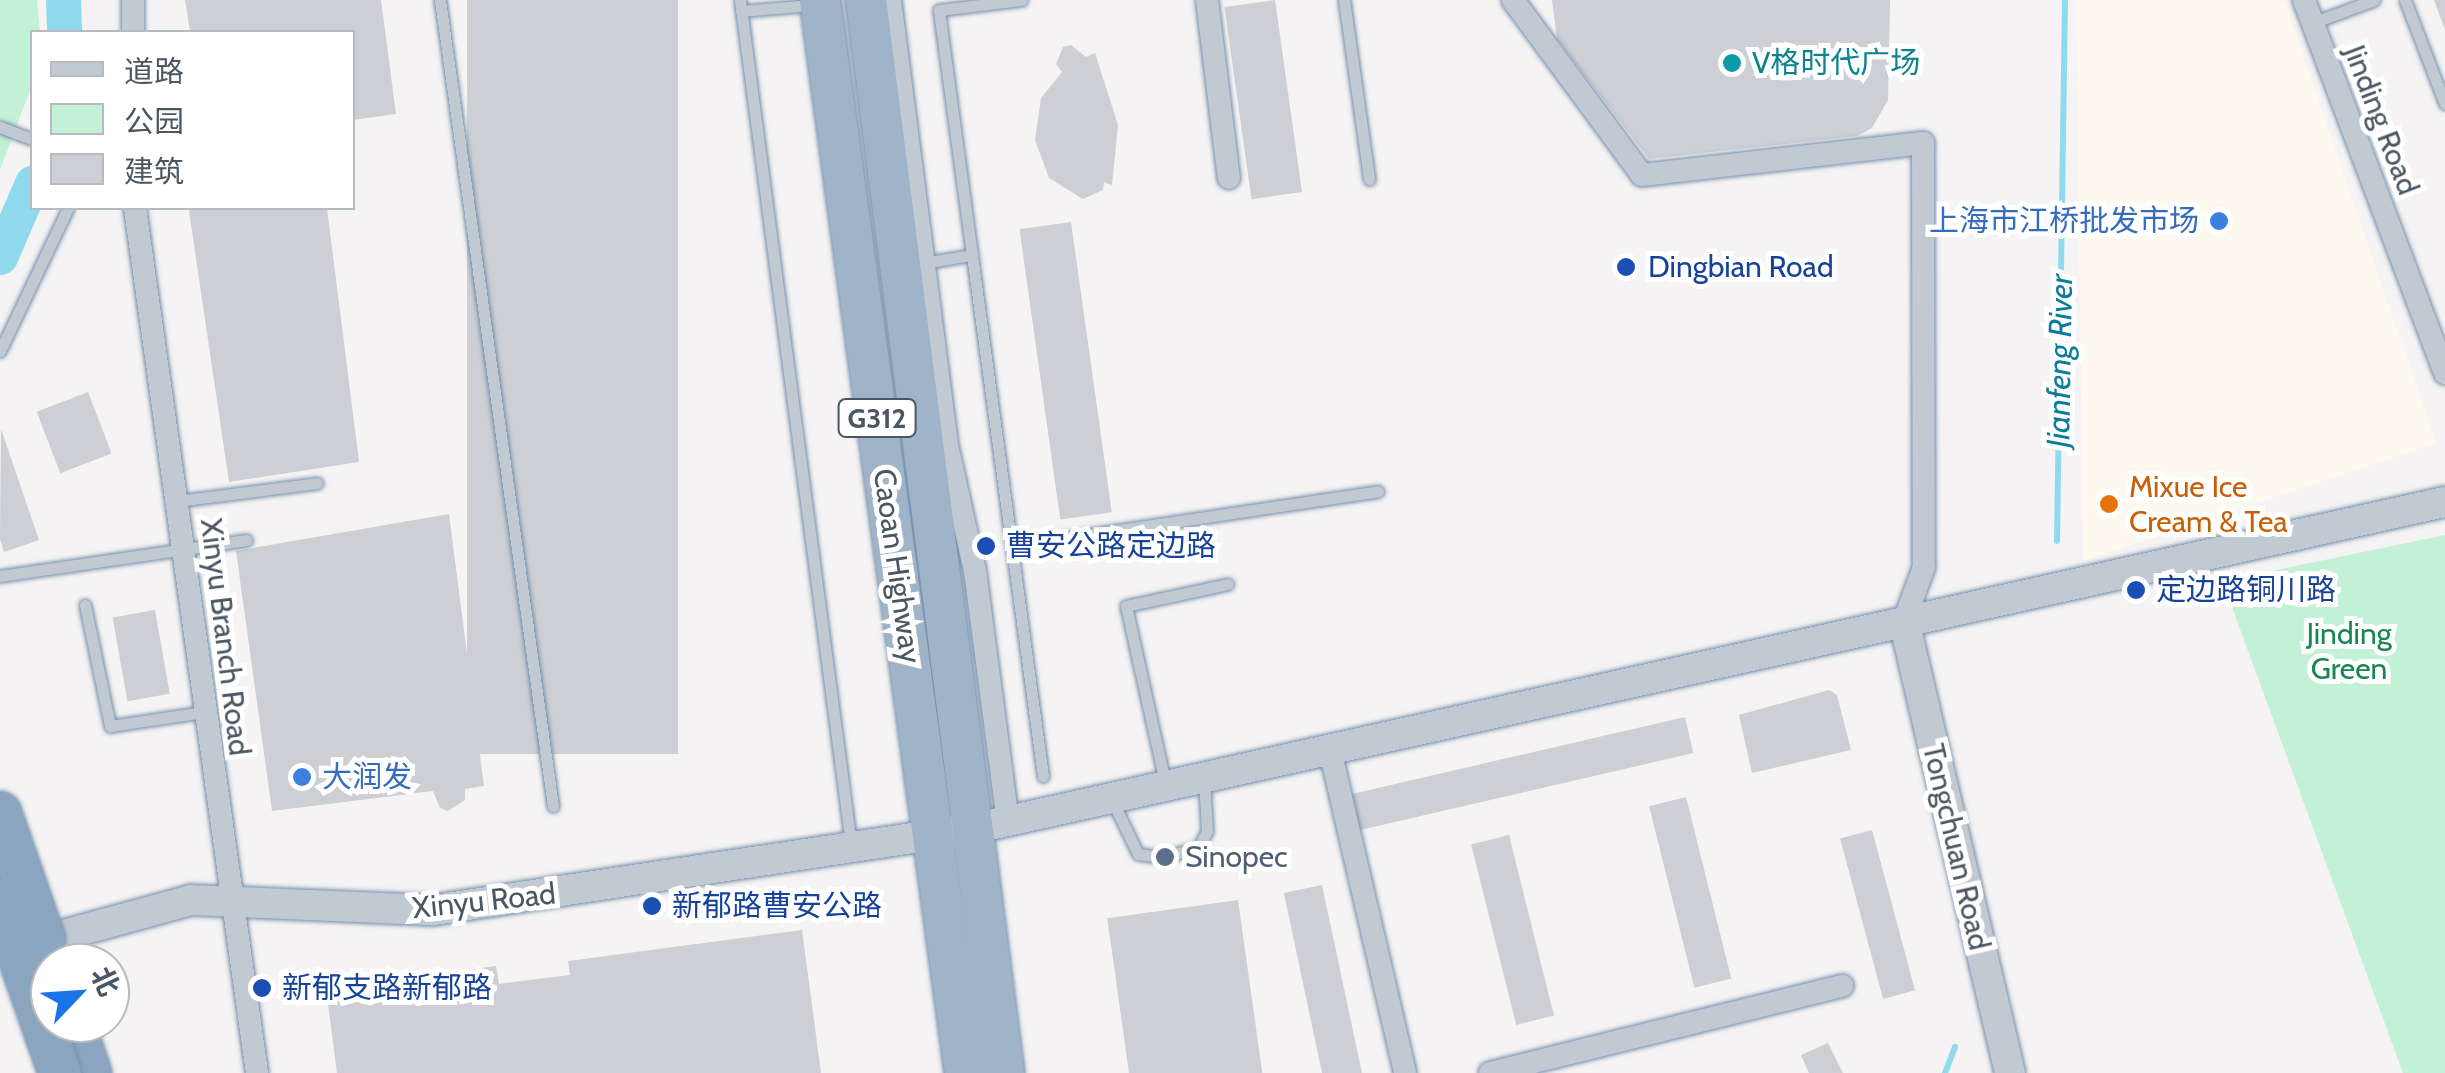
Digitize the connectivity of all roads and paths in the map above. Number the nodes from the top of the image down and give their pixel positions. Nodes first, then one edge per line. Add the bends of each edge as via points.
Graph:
1 (133, 0) edge
2 (440, 0) edge
3 (866, 0) edge
4 (890, 0) edge
5 (1021, 0) edge
6 (1207, 0) edge
7 (1344, 0) edge
8 (1513, 0) edge
9 (2304, 0) edge
10 (2374, 0) edge
11 (2405, 0) edge
12 (830, 1) edge
13 (740, 6) edge
14 (2312, 23) junction
15 (133, 30) edge
16 (2445, 104) edge
17 (1, 127) edge
18 (30, 138) edge
19 (1229, 178) dead end
20 (1369, 179) dead end
21 (67, 210) edge
22 (135, 210) edge
23 (972, 255) junction
24 (912, 265) junction
25 (0, 351) edge
26 (2445, 372) edge
27 (316, 483) dead end
28 (1378, 491) dead end
29 (177, 501) junction
30 (2445, 502) edge
31 (246, 540) dead end
32 (1012, 546) junction
33 (184, 550) junction
34 (0, 576) edge
35 (1228, 584) dead end
36 (86, 605) dead end
37 (1904, 621) junction
38 (204, 712) junction
39 (1330, 750) junction
40 (1043, 776) dead end
41 (1204, 778) junction
42 (1166, 786) junction
43 (1111, 798) junction
44 (553, 806) dead end
45 (0, 814) edge
46 (971, 829) junction
47 (852, 848) junction
48 (230, 898) junction
49 (0, 900) edge
50 (45, 943) edge
51 (0, 952) edge
52 (1842, 986) dead end
53 (80, 1043) edge
54 (60, 1073) edge
55 (90, 1073) edge
56 (257, 1073) edge
57 (964, 1073) edge
58 (1004, 1073) edge
59 (1405, 1073) edge
60 (1490, 1073) edge
61 (2010, 1073) edge

1 - 15 street
2 - 44 lane
3 - 24 highway, Caoan Highway / G312
4 - 24 street
5 - 23 lane via 939,10
6 - 19 street
7 - 20 lane
8 - 37 street via 1642,175 1923,143 1924,567
9 - 14 street, Jinding Road
10 - 14 lane
11 - 16 lane
12 - 13 lane
12 - 46 highway, Caoan Highway / G312
13 - 47 lane
14 - 26 street, Jinding Road
17 - 18 lane
21 - 25 lane
22 - 29 street, Xinyu Branch Road
23 - 24 lane
23 - 32 lane
24 - 46 highway, Caoan Highway / G312
27 - 29 lane
28 - 32 lane
29 - 33 street, Xinyu Branch Road
30 - 37 street
31 - 33 lane
32 - 40 lane
33 - 34 lane
33 - 38 street, Xinyu Branch Road
35 - 42 lane via 1126,606
36 - 38 lane via 110,726
37 - 39 street
37 - 61 street, Tongchuan Road
38 - 48 street, Xinyu Branch Road
39 - 41 street
39 - 59 street
41 - 42 street
41 - 43 lane via 1208,831 1198,848 1138,854
42 - 43 street
43 - 46 street
45 - 50 highway, bridge
46 - 47 street, Xinyu Road
46 - 57 highway, Caoan Highway / G312
46 - 58 highway, Caoan Highway / G312
47 - 48 street, Xinyu Road via 434,910
48 - 51 street, Xinyu Road via 148,908
48 - 56 street, Xinyu Branch Road
49 - 54 highway, bridge
52 - 60 street
53 - 55 highway

